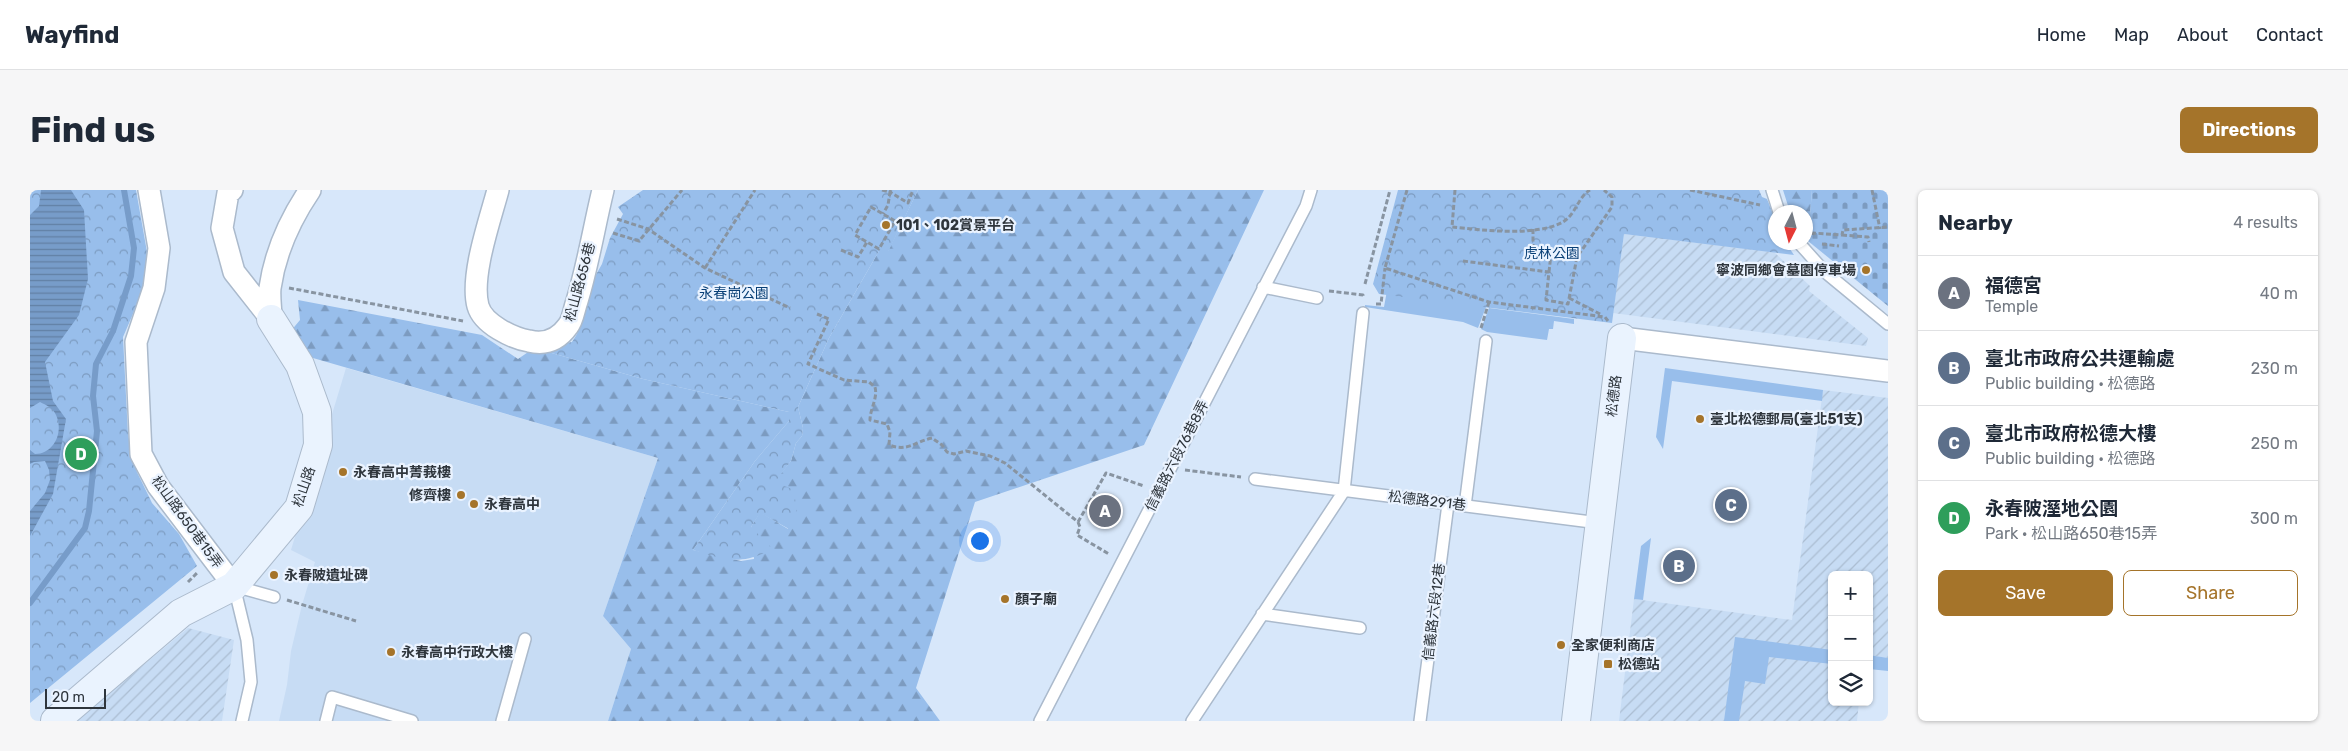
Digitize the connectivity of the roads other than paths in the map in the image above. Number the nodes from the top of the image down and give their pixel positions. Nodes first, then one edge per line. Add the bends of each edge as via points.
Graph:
1 (149, 190) edge
2 (232, 190) edge
3 (310, 190) edge
4 (498, 190) edge
5 (603, 190) edge
6 (1310, 190) edge
7 (1772, 190) edge
8 (1777, 205) edge
9 (1805, 250) edge
10 (1263, 287) junction
11 (1317, 298) road end
12 (1363, 308) road end
13 (271, 319) junction
14 (1888, 324) edge
15 (1622, 338) joint
16 (1486, 341) dead end
17 (1888, 371) edge
18 (1255, 479) road end
19 (1344, 491) junction
20 (1448, 504) junction
21 (1465, 506) junction
22 (1599, 524) junction
23 (234, 586) junction
24 (274, 596) road end
25 (1262, 614) junction
26 (1360, 628) dead end
27 (525, 639) dead end
28 (54, 721) edge
29 (242, 721) edge
30 (326, 721) edge
31 (412, 721) edge
32 (502, 721) edge
33 (1040, 721) edge
34 (1192, 721) edge
35 (1420, 721) edge
36 (1576, 721) edge

1 - 23 street, 松山路650巷15弄 via 159,248 154,288 136,342 142,454 158,486
2 - 13 street via 228,193 222,228 234,272
3 - 13 street via 297,210 279,254 270,288
4 - 5 street, 松山路656巷 via 476,287 478,308 495,327 514,338 540,344 560,337 570,324
6 - 10 lane, 信義路六段76巷8弄 via 1306,206
7 - 8 lane
9 - 14 lane via 1825,272
10 - 11 lane
10 - 33 lane, 信義路六段76巷8弄
12 - 19 lane
13 - 23 street, 松山路 via 300,365 318,412 318,444 299,508
15 - 17 street
15 - 22 street, 松德路
16 - 21 lane
18 - 19 lane, 松德路291巷
19 - 20 lane, 松德路291巷
19 - 25 lane
20 - 21 lane, 松德路291巷
20 - 35 lane, 信義路六段12巷
21 - 22 lane, 松德路291巷
22 - 36 street, 松德路
23 - 24 lane
23 - 28 street, 松山路 via 181,613
23 - 29 lane via 247,640 251,682
25 - 26 lane
25 - 34 lane
27 - 32 lane
30 - 31 lane via 332,697

